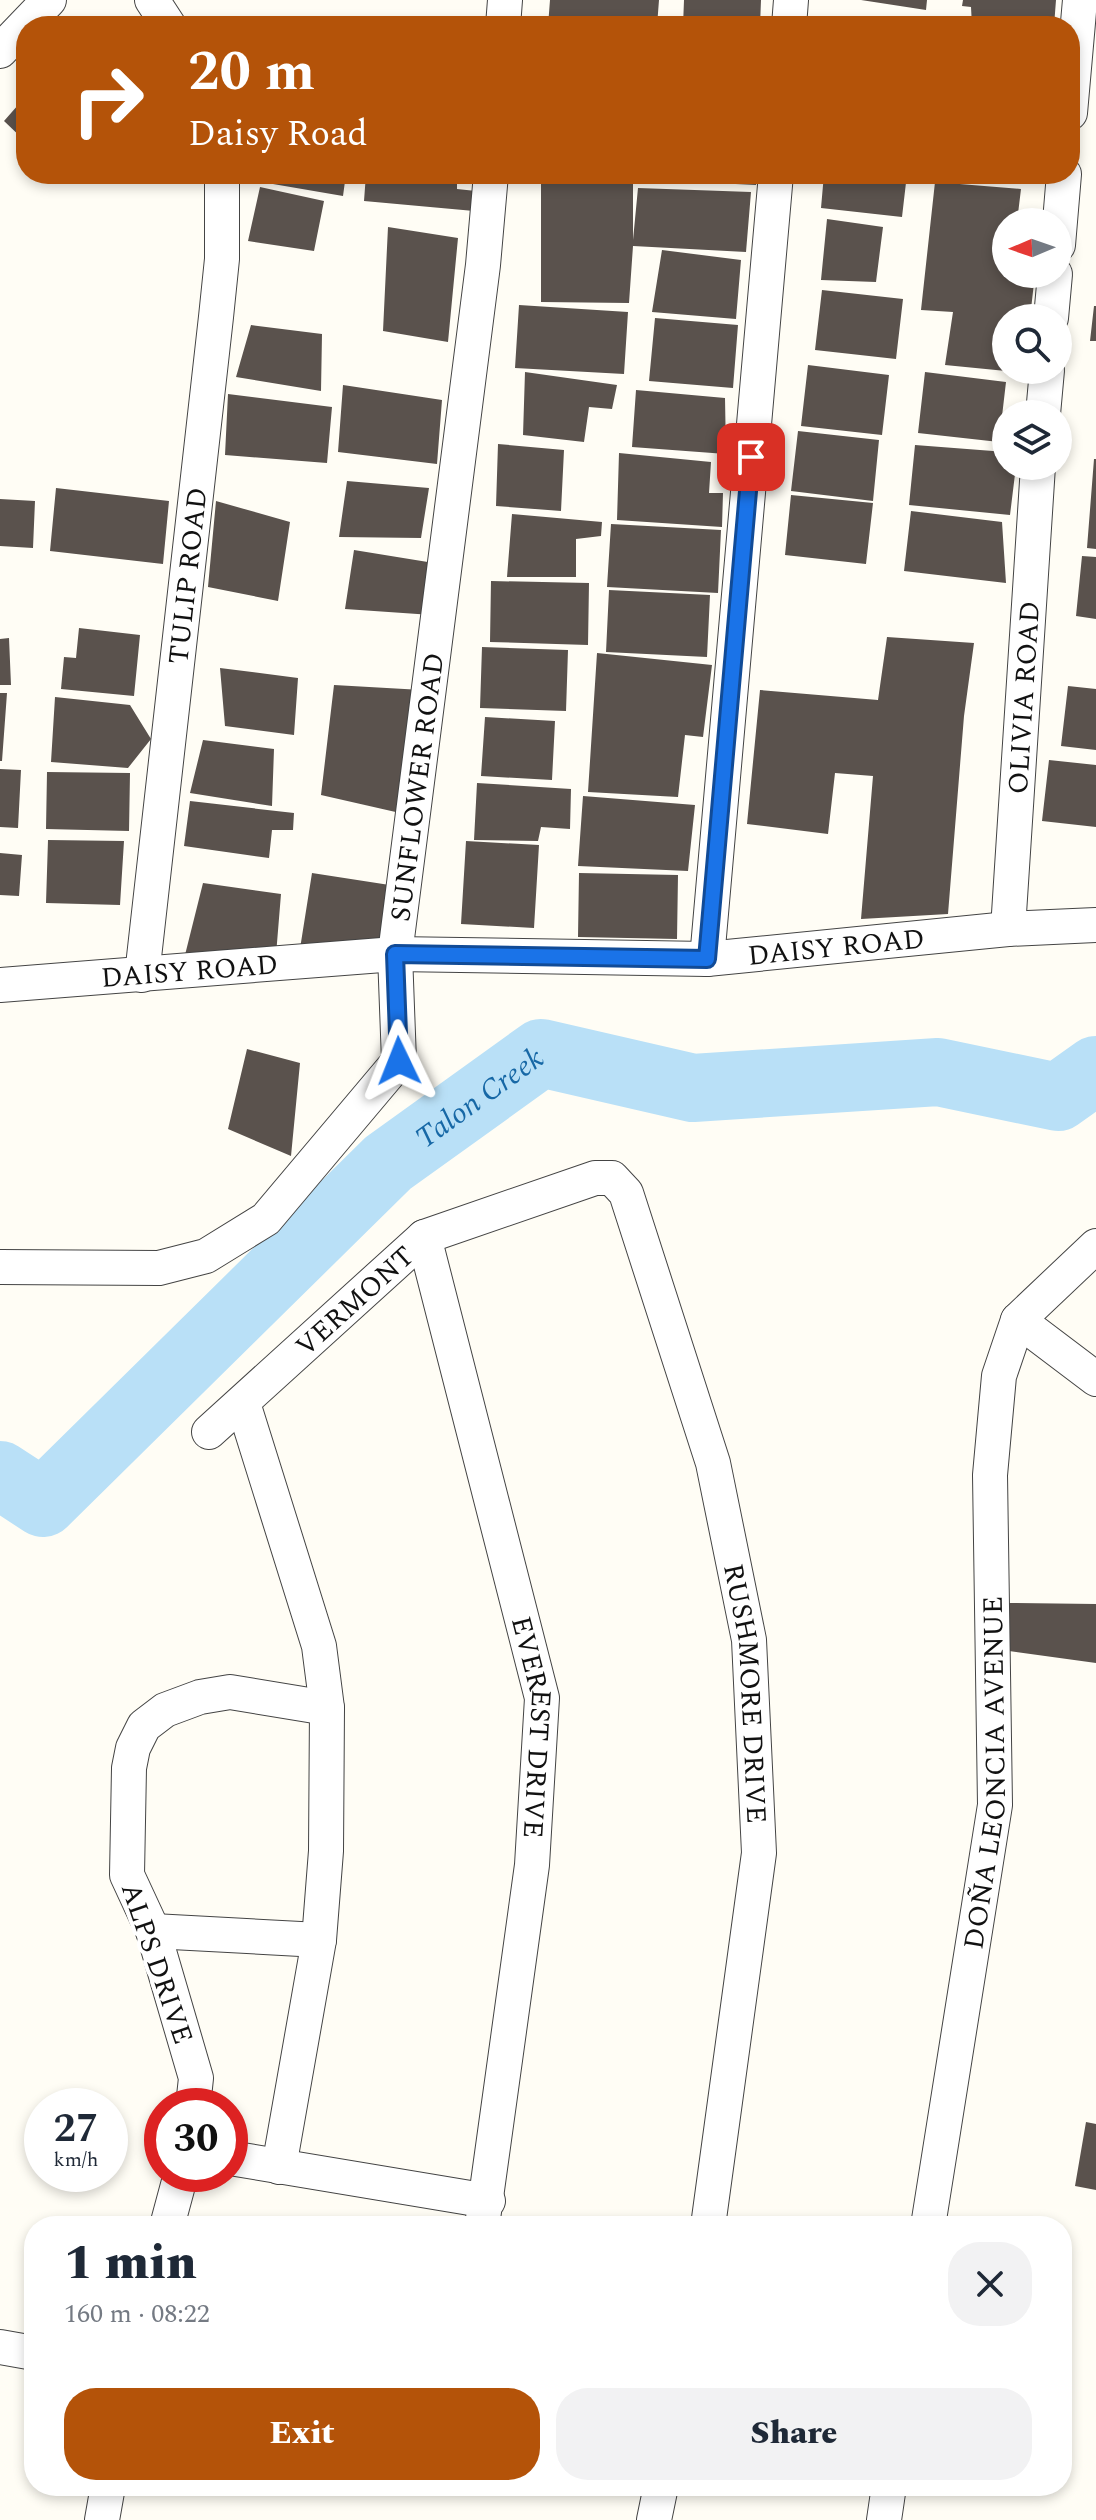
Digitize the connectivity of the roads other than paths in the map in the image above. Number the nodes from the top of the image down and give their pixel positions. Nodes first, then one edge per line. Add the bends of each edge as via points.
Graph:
1 (49, 0) edge
2 (34, 16) edge
3 (16, 34) edge
4 (0, 51) edge
5 (222, 184) edge
6 (490, 184) edge
7 (775, 184) edge
8 (1063, 184) edge
9 (1061, 208) edge
10 (1037, 480) edge
11 (1096, 925) edge
12 (1008, 929) junction
13 (395, 954) junction
14 (707, 959) junction
15 (142, 975) junction
16 (0, 985) edge
17 (612, 1178) joint
18 (424, 1237) junction
19 (1096, 1246) edge
20 (0, 1267) edge
21 (1018, 1320) junction
22 (1096, 1379) edge
23 (243, 1403) junction
24 (209, 1432) dead end
25 (327, 1708) junction
26 (153, 1931) junction
27 (319, 1940) junction
28 (195, 2088) edge
29 (248, 2161) edge
30 (279, 2167) junction
31 (176, 2192) edge
32 (485, 2213) edge
33 (170, 2216) edge
34 (709, 2216) edge
35 (930, 2216) edge
36 (0, 2347) edge
37 (24, 2351) edge
38 (106, 2496) edge
39 (659, 2496) edge
40 (888, 2496) edge
41 (102, 2520) edge
42 (654, 2520) edge
43 (884, 2520) edge

1 - 2 street
3 - 4 street
5 - 15 street, TULIP ROAD via 222,259
6 - 13 street, SUNFLOWER ROAD
7 - 14 street
8 - 9 street
10 - 12 street, OLIVIA ROAD
11 - 12 street, DAISY ROAD
12 - 14 street, DAISY ROAD
13 - 14 street, DAISY ROAD
13 - 15 street, DAISY ROAD
13 - 20 street, SUNFLOWER ROAD via 399,1061 266,1219 206,1256 159,1268
15 - 16 street, DAISY ROAD
17 - 18 street, VERMONT via 595,1178
17 - 34 street, RUSHMORE DRIVE via 626,1193 713,1463 749,1640 759,1853
18 - 23 street, VERMONT
18 - 32 street, EVEREST DRIVE via 542,1698 532,1865
19 - 21 street
21 - 22 street
21 - 35 street, DOÑA LEONCIA AVENUE via 999,1376 990,1475 995,1805
23 - 24 street, VERMONT
23 - 25 street via 319,1646
25 - 26 street, ALPS DRIVE via 230,1692 165,1710 144,1726 129,1768 127,1875
25 - 27 street
26 - 27 street
26 - 28 street, ALPS DRIVE
27 - 30 street
29 - 30 street
30 - 32 street
31 - 33 street
36 - 37 street
38 - 41 street
39 - 42 street
40 - 43 street

